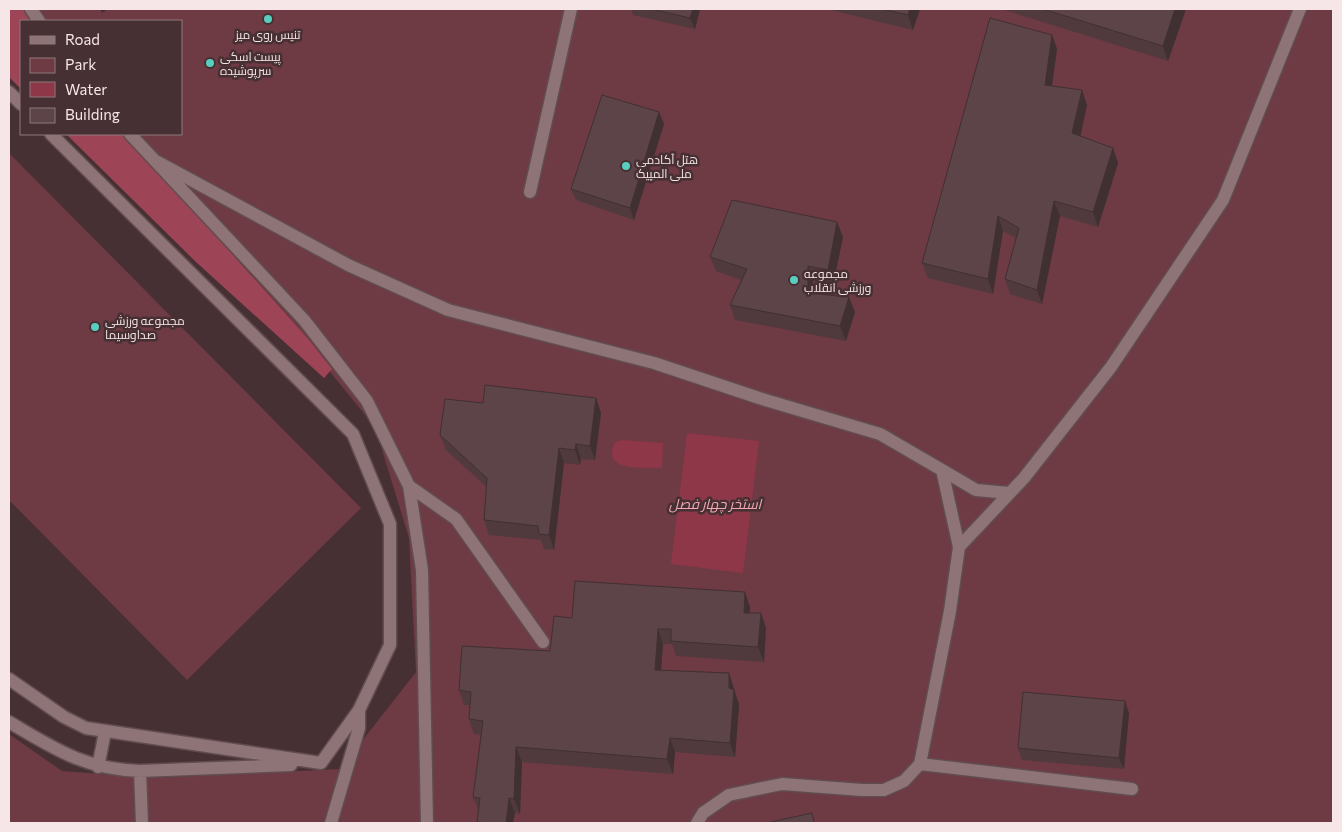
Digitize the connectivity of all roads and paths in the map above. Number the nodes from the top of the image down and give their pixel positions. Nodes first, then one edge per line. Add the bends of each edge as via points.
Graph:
1 (31, 9) edge
2 (571, 9) edge
3 (1300, 9) edge
4 (38, 20) edge
5 (9, 92) edge
6 (20, 103) edge
7 (52, 135) edge
8 (131, 135) edge
9 (156, 161) junction
10 (530, 192) dead end
11 (942, 470) junction
12 (409, 486) junction
13 (1010, 493) junction
14 (959, 547) junction
15 (544, 642) dead end
16 (9, 679) edge
17 (359, 710) junction
18 (9, 722) edge
19 (105, 732) junction
20 (321, 763) junction
21 (920, 764) junction
22 (98, 767) junction
23 (140, 771) junction
24 (1132, 789) dead end
25 (142, 823) edge
26 (331, 823) edge
27 (427, 823) edge
28 (697, 823) edge

1 - 4 lane
2 - 10 lane
3 - 13 lane via 1223,200 1111,367
5 - 6 lane
7 - 17 lane via 352,434 390,524 390,645
8 - 9 lane
9 - 11 lane via 348,265 448,310 654,363 880,434
9 - 12 lane via 310,327 367,401
11 - 13 lane via 976,490
11 - 14 lane
12 - 15 lane via 456,519
12 - 27 lane via 422,570
13 - 14 lane
14 - 21 lane
16 - 19 lane via 64,716 86,728
17 - 20 lane
17 - 26 lane via 359,728
18 - 22 lane via 76,760
19 - 20 lane
19 - 22 lane
20 - 23 lane
21 - 24 lane
21 - 28 lane via 904,781 884,790 782,784 729,795 703,813
22 - 23 lane
23 - 25 lane

